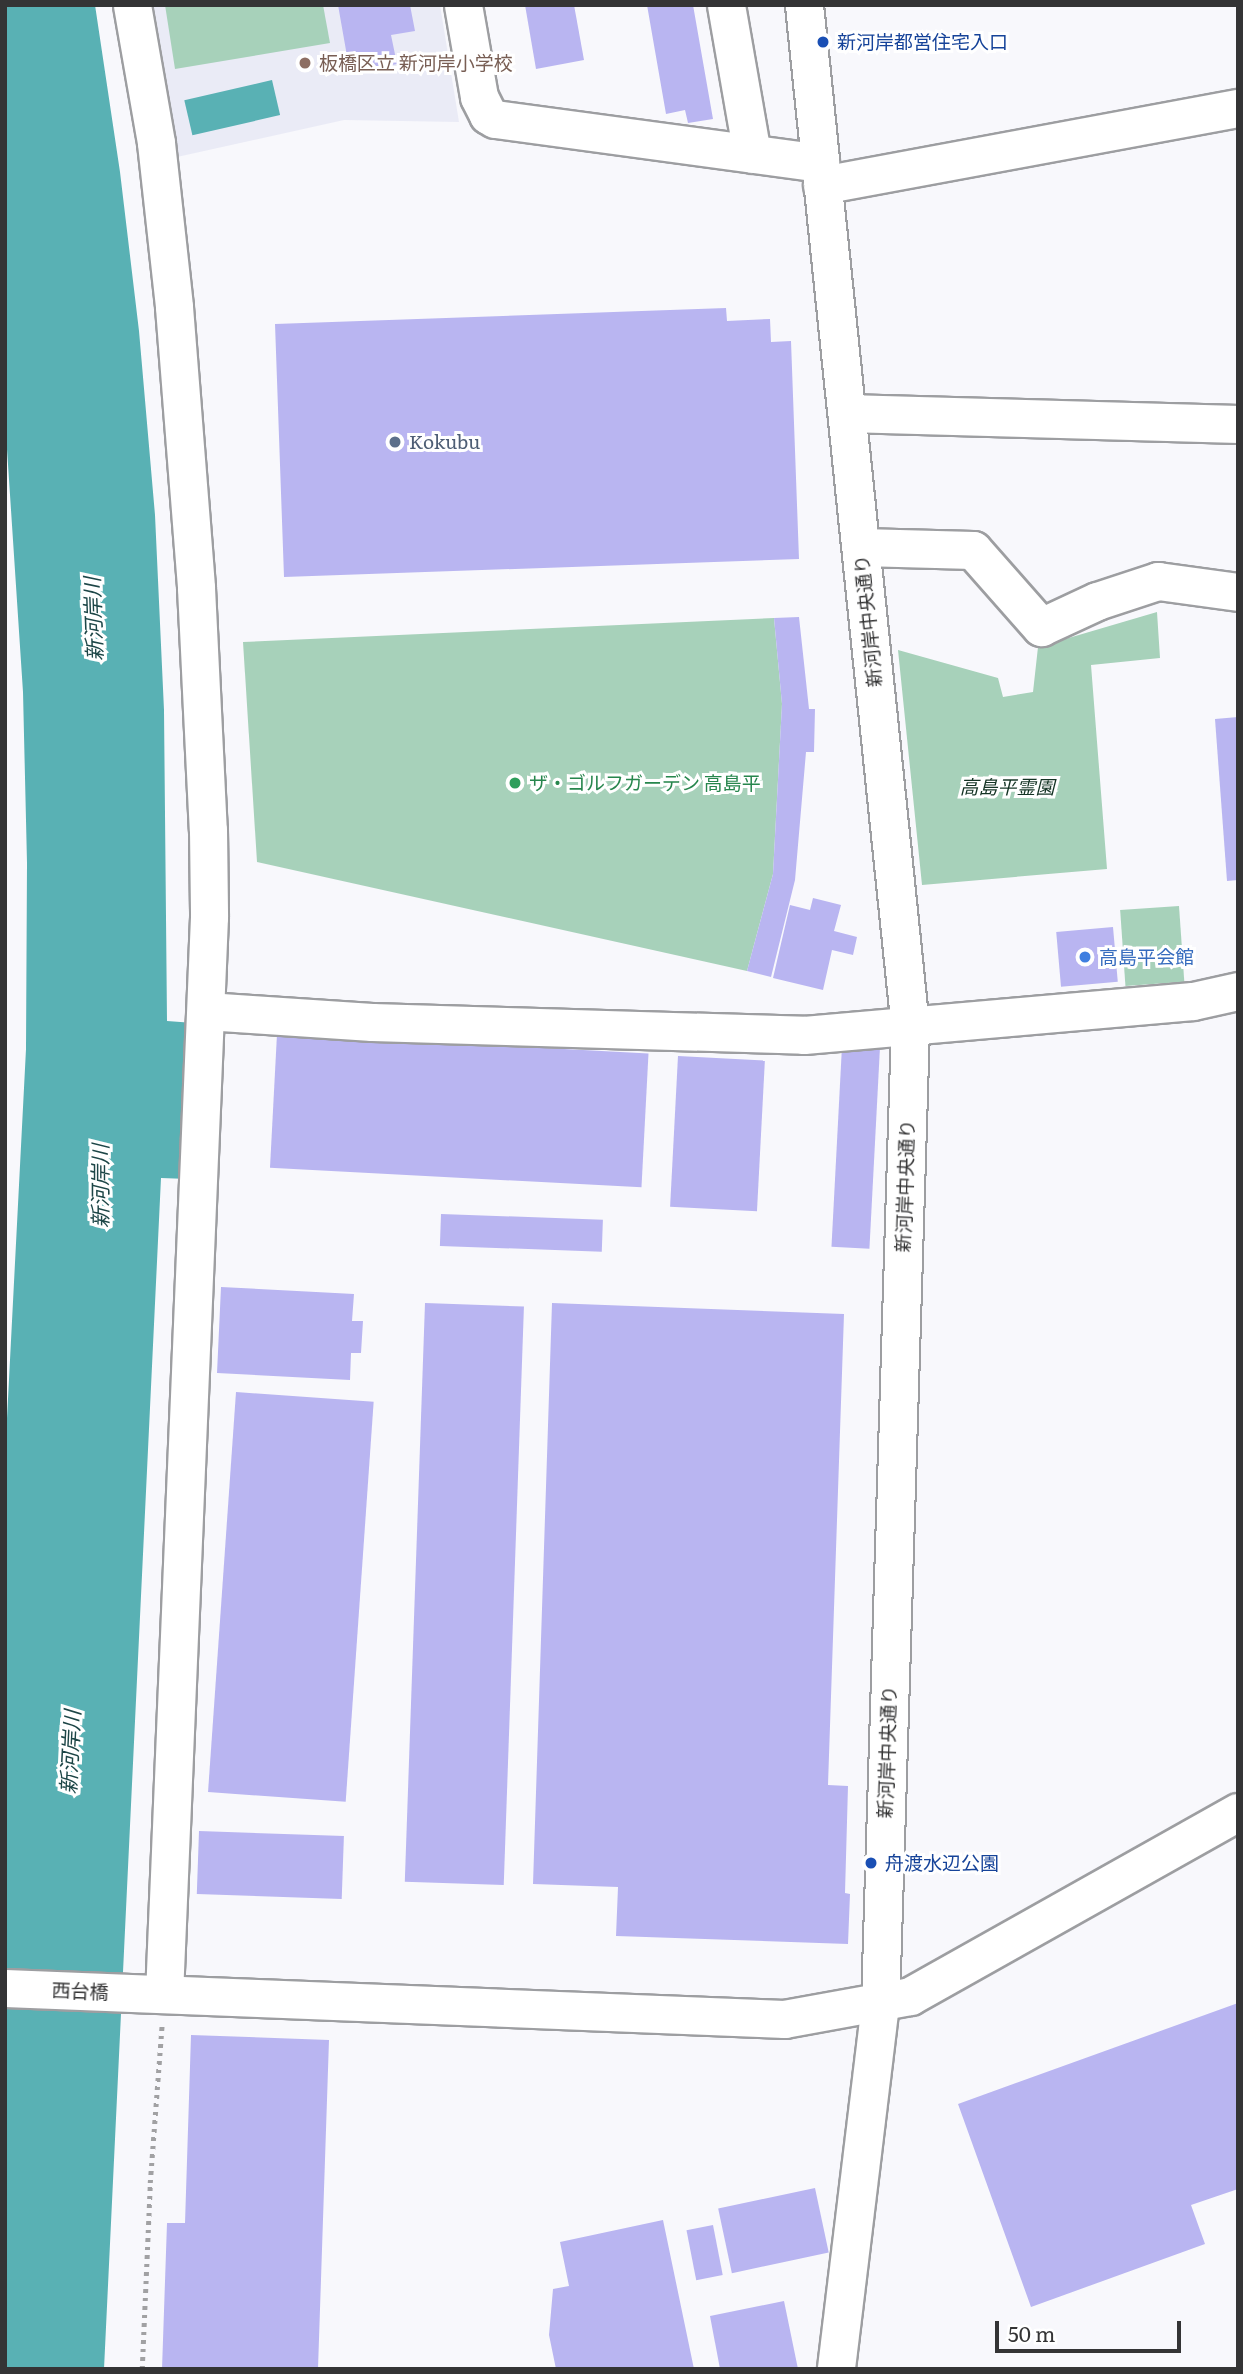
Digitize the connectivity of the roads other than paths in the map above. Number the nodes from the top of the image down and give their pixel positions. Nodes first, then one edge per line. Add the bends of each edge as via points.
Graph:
1 (132, 5) edge
2 (463, 5) edge
3 (726, 5) edge
4 (804, 5) edge
5 (1238, 108) edge
6 (751, 154) junction
7 (821, 174) junction
8 (847, 413) junction
9 (1238, 424) edge
10 (860, 547) junction
11 (1238, 592) edge
12 (1238, 991) edge
13 (205, 1011) junction
14 (910, 1027) junction
15 (1238, 1812) edge
16 (5, 1988) edge
17 (159, 1994) junction
18 (880, 2004) junction
19 (836, 2369) edge

1 - 13 street via 156,143 185,436 208,830
2 - 6 street via 479,97 495,120
3 - 6 street
4 - 7 street, 新河岸中央通り
5 - 7 street
6 - 7 street
7 - 8 street, 新河岸中央通り
8 - 9 street
8 - 10 street, 新河岸中央通り
10 - 11 street via 973,551 1041,626 1158,581
10 - 14 street, 新河岸中央通り
12 - 14 street via 1193,1000
13 - 14 street via 372,1022 804,1035
13 - 17 street
14 - 18 street, 新河岸中央通り
15 - 18 street, 西台橋 via 910,1996
16 - 17 street, 西台橋
17 - 18 street, 西台橋 via 784,2019
18 - 19 street, 新河岸中央通り

